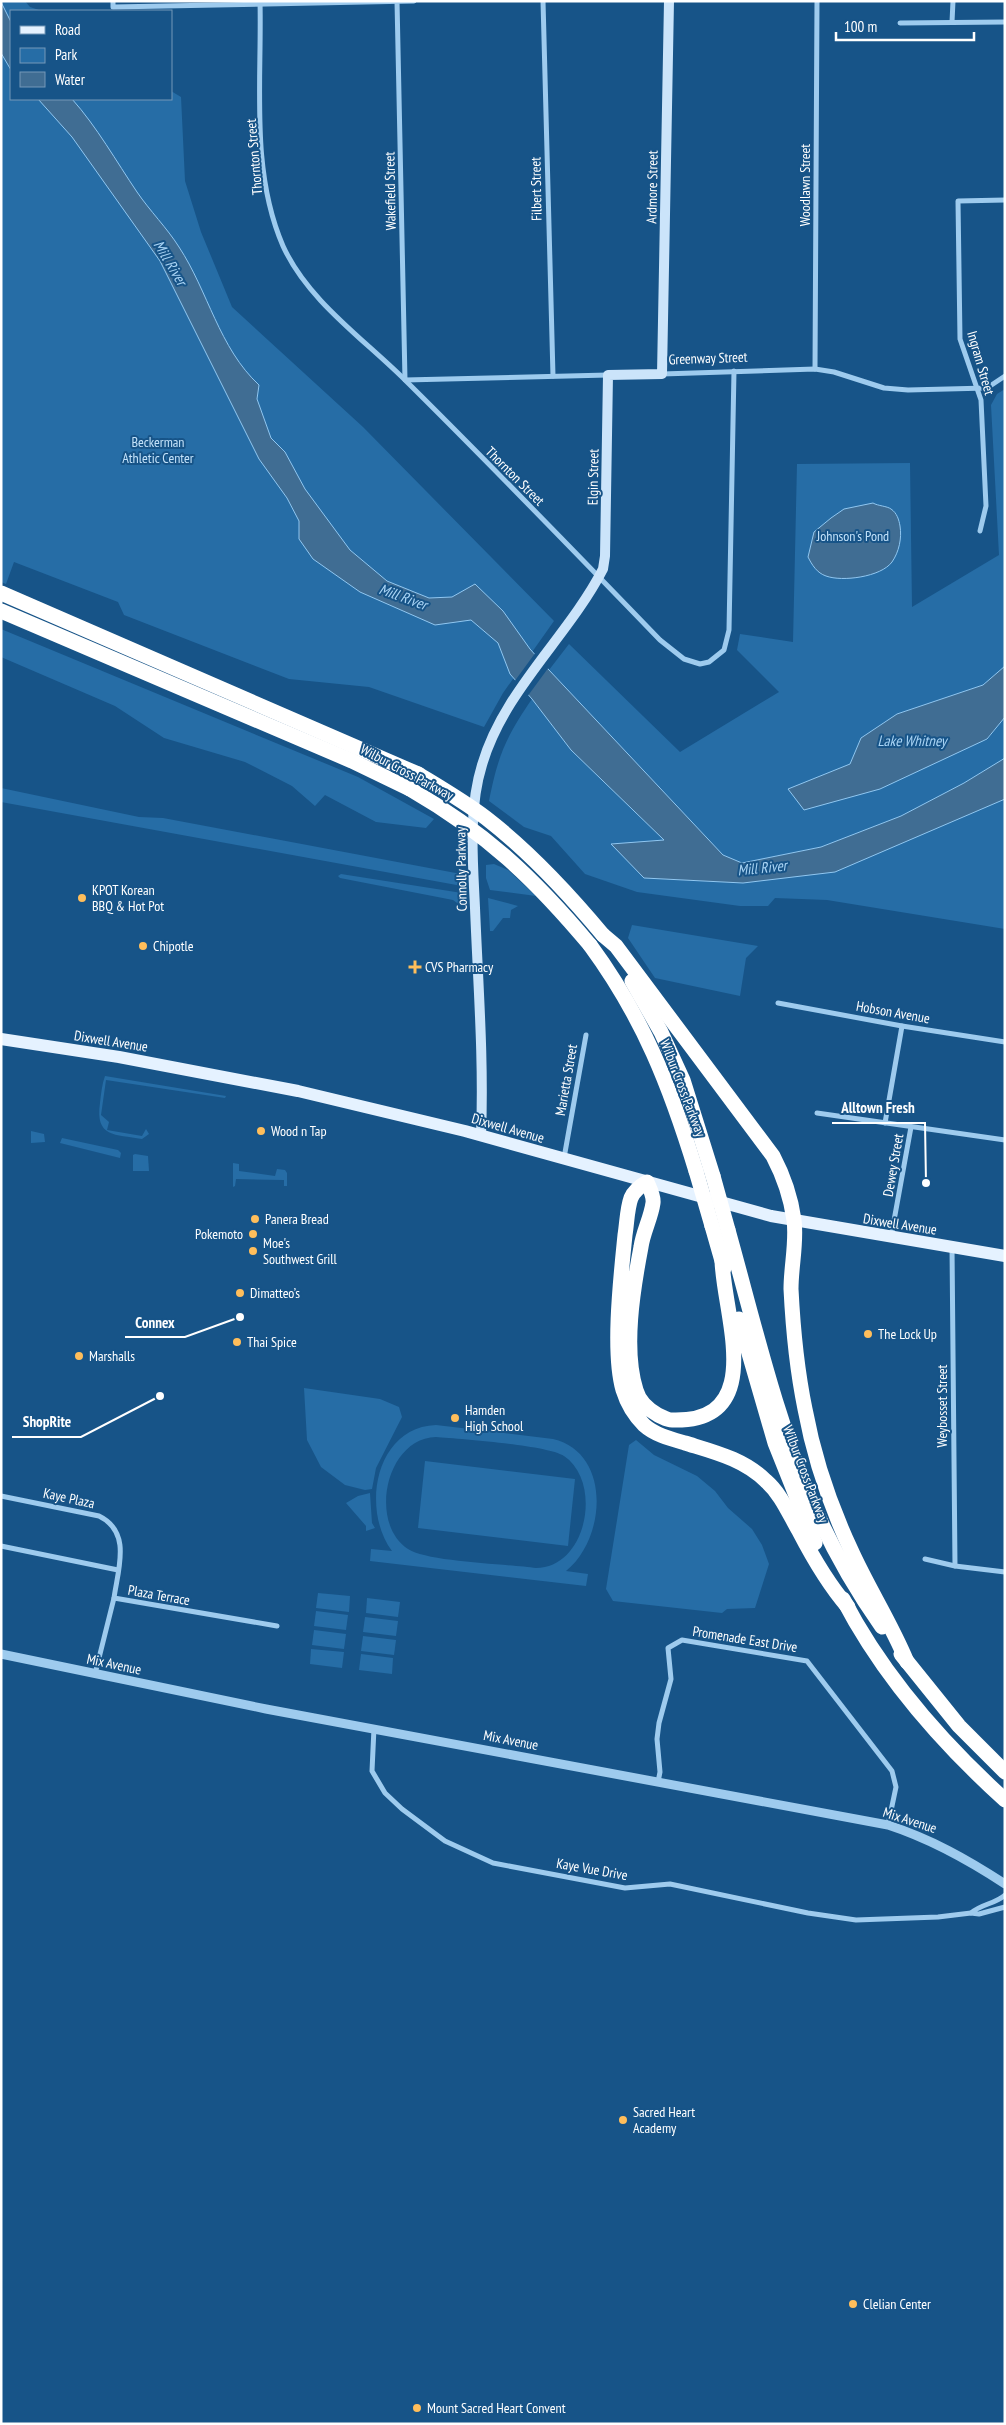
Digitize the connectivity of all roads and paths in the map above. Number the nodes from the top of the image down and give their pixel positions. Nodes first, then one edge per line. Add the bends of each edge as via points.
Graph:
1 (397, 1) edge
2 (414, 1) edge
3 (543, 1) edge
4 (669, 1) edge
5 (817, 1) edge
6 (953, 1) edge
7 (260, 2) edge
8 (113, 4) edge
9 (952, 22) junction
10 (1005, 22) edge
11 (900, 23) dead end
12 (1005, 200) edge
13 (815, 369) junction
14 (734, 371) junction
15 (662, 374) junction
16 (608, 375) junction
17 (552, 376) junction
18 (1005, 376) edge
19 (405, 380) junction
20 (978, 389) junction
21 (980, 531) dead end
22 (598, 578) junction
23 (1, 593) edge
24 (1, 611) edge
25 (603, 935) junction
26 (778, 1003) dead end
27 (902, 1026) junction
28 (586, 1035) dead end
29 (1, 1039) edge
30 (1005, 1042) edge
31 (817, 1113) dead end
32 (885, 1123) junction
33 (911, 1126) junction
34 (481, 1135) junction
35 (1005, 1140) edge
36 (564, 1159) junction
37 (646, 1182) junction
38 (794, 1221) junction
39 (891, 1238) junction
40 (952, 1247) junction
41 (1005, 1256) edge
42 (722, 1260) junction
43 (1, 1496) edge
44 (1, 1546) edge
45 (925, 1559) dead end
46 (955, 1566) junction
47 (118, 1570) junction
48 (1005, 1572) edge
49 (114, 1598) junction
50 (848, 1607) junction
51 (277, 1626) dead end
52 (1, 1654) edge
53 (907, 1662) junction
54 (95, 1674) junction
55 (374, 1728) junction
56 (1005, 1772) edge
57 (658, 1782) junction
58 (1005, 1800) edge
59 (888, 1825) junction
60 (1005, 1884) edge
61 (1005, 1895) edge
62 (1005, 1907) edge
63 (972, 1913) junction

1 - 2 street
1 - 7 street
1 - 19 street, Wakefield Street
3 - 17 street, Filbert Street
4 - 15 main road, Ardmore Street
5 - 13 street, Woodlawn Street
6 - 9 street
7 - 8 street
7 - 19 street, Thornton Street via 261,148 265,184 284,246 319,298
9 - 10 street
9 - 11 street
12 - 20 street, Ingram Street via 958,201 960,339
13 - 14 street, Greenway Street
13 - 20 street, Greenway Street via 884,388
14 - 15 street, Greenway Street
14 - 22 street, Thornton Street via 730,630 724,650 709,662 700,664 684,659 660,640
15 - 16 main road, Greenway Street
16 - 17 street, Greenway Street
16 - 22 main road, Elgin Street via 605,556
17 - 19 street, Greenway Street
18 - 20 street, Greenway Street via 988,388
19 - 22 street, Thornton Street
20 - 21 street, Ingram Street via 986,506
22 - 34 main road, Connolly Parkway via 500,723 482,765 475,804 473,855 482,1080
23 - 25 highway, Wilbur Cross Parkway, bridge via 418,774 486,818 522,848 567,892
24 - 42 highway, Wilbur Cross Parkway, bridge via 343,757 410,789 458,818 512,860 554,902 590,945 619,987 658,1059 680,1118
25 - 38 highway via 616,946 772,1156 781,1172
25 - 53 highway, Wilbur Cross Parkway, bridge via 665,1040 683,1080 792,1451 814,1508 863,1600
26 - 27 street, Hobson Avenue
27 - 30 street, Hobson Avenue
27 - 32 street
28 - 36 street, Marietta Street
29 - 34 main road, Dixwell Avenue via 226,1076 385,1110
31 - 32 street
32 - 33 street
33 - 35 street
33 - 39 street, Dewey Street
34 - 36 main road, Dixwell Avenue
36 - 37 main road, Dixwell Avenue
37 - 38 main road, Dixwell Avenue
37 - 42 highway via 653,1202 634,1284 631,1366 636,1392 648,1410 668,1420 691,1420 713,1411 727,1394 734,1369 734,1340 722,1283
37 - 50 highway via 631,1198 622,1259 619,1360 622,1388 630,1409 645,1426 665,1437 731,1457 767,1481 782,1501 830,1587
38 - 39 main road, Dixwell Avenue
38 - 53 highway via 791,1287 796,1349 817,1460 850,1549
39 - 40 main road, Dixwell Avenue
40 - 41 main road, Dixwell Avenue
40 - 46 street, Weybosset Street
42 - 50 highway, Wilbur Cross Parkway via 776,1443 801,1511
43 - 47 street, Kaye Plaza via 110,1521 120,1542
44 - 47 street
45 - 46 street
46 - 48 street
47 - 49 street, Kaye Plaza
49 - 51 street, Plaza Terrace
49 - 54 street, Plaza Terrace
50 - 58 highway, Wilbur Cross Parkway via 895,1682 932,1728
52 - 54 street, Mix Avenue
53 - 56 highway, Wilbur Cross Parkway via 959,1726
54 - 55 street, Mix Avenue
55 - 57 street, Mix Avenue
55 - 63 street, Kaye Vue Drive via 372,1771 385,1793 445,1841 493,1862 625,1888 670,1884 856,1920
57 - 59 street, Mix Avenue
57 - 59 street, Promenade East Drive via 658,1739 671,1679 668,1648 682,1640 807,1661 896,1779 896,1798
59 - 60 street, Mix Avenue via 962,1856
61 - 63 street, Kaye Vue Drive
62 - 63 street, Kaye Vue Drive

